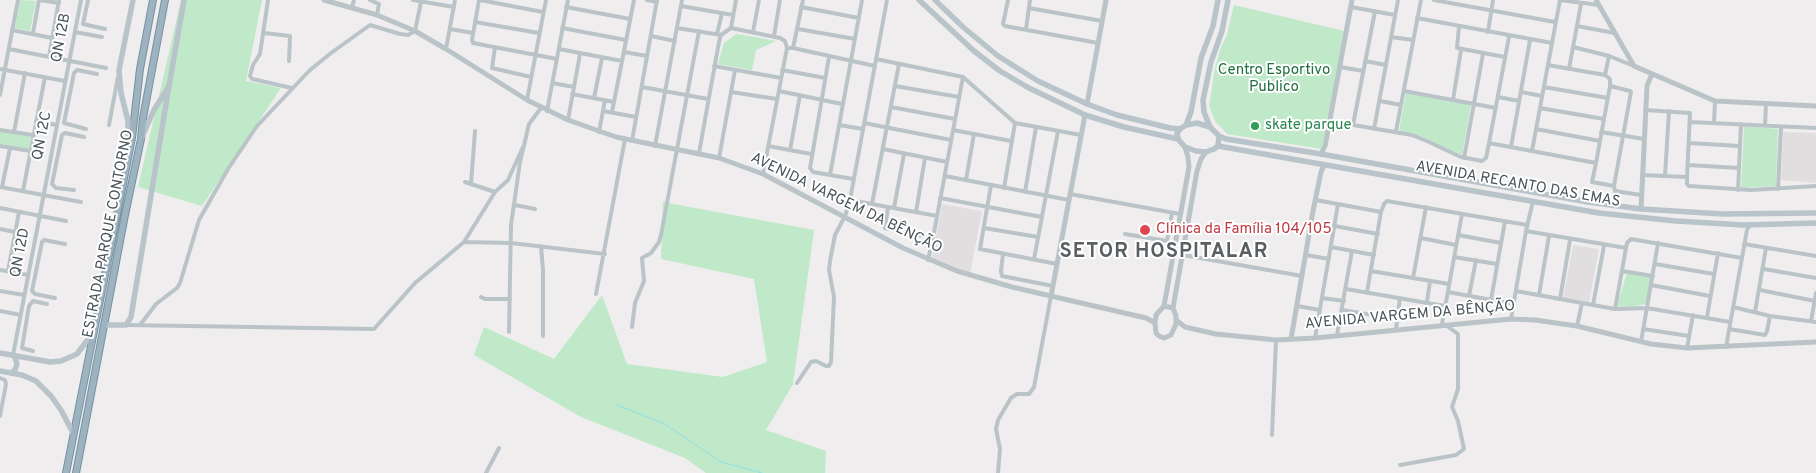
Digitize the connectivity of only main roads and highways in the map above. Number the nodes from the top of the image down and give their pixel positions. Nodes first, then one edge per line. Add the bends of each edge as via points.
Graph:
1 (133, 0) edge
2 (153, 0) edge
3 (166, 0) edge
4 (184, 0) edge
5 (919, 0) edge
6 (1218, 0) edge
7 (1228, 0) edge
8 (938, 1) edge
9 (946, 11) junction
10 (938, 18) junction
11 (963, 27) junction
12 (955, 32) junction
13 (1003, 59) junction
14 (996, 68) junction
15 (1020, 70) junction
16 (1013, 79) junction
17 (170, 86) junction
18 (1117, 115) junction
19 (1130, 119) junction
20 (1115, 124) junction
21 (1186, 124) junction
22 (1210, 127) junction
23 (1124, 128) junction
24 (1180, 129) junction
25 (1219, 136) junction
26 (141, 139) junction
27 (1178, 140) junction
28 (1218, 146) junction
29 (128, 157) junction
30 (1338, 157) junction
31 (1348, 159) junction
32 (1358, 162) junction
33 (1342, 168) junction
34 (1356, 171) junction
35 (1573, 199) junction
36 (1588, 202) junction
37 (1572, 208) junction
38 (1585, 211) junction
39 (116, 213) junction
40 (1816, 213) edge
41 (1702, 214) junction
42 (1723, 214) junction
43 (1807, 214) junction
44 (125, 215) junction
45 (1699, 222) junction
46 (1806, 223) junction
47 (1816, 223) edge
48 (1724, 224) junction
49 (104, 325) junction
50 (92, 334) junction
51 (1, 352) edge
52 (13, 355) junction
53 (0, 371) edge
54 (11, 373) junction
55 (73, 432) junction
56 (71, 448) junction
57 (80, 450) junction
58 (66, 473) edge
59 (76, 473) edge

1 - 29 main road via 119,70 128,121
2 - 29 highway, ESTRADA PARQUE CONTORNO
3 - 26 highway, ESTRADA PARQUE CONTORNO
4 - 17 main road
5 - 10 main road
6 - 21 main road
7 - 22 main road via 1203,100
8 - 9 main road
9 - 10 main road via 939,11
9 - 11 main road
10 - 12 main road
11 - 12 main road via 961,33
11 - 13 main road
12 - 14 main road
13 - 14 main road via 1003,67
13 - 15 main road
14 - 16 main road
15 - 16 main road via 1013,72
15 - 18 main road via 1087,104
16 - 20 main road via 1085,114
17 - 26 main road via 154,110
17 - 49 main road via 131,317 126,325
18 - 19 main road
18 - 20 main road via 1119,120
19 - 23 main road via 1123,123
19 - 24 main road
20 - 23 main road
21 - 22 main road
21 - 24 main road
22 - 25 main road
23 - 27 main road
24 - 27 main road
25 - 28 main road
25 - 30 main road, AVENIDA RECANTO DAS EMAS
26 - 44 highway, ESTRADA PARQUE CONTORNO
27 - 28 main road via 1186,148 1196,151 1206,152
28 - 33 main road, AVENIDA RECANTO DAS EMAS
29 - 39 highway, ESTRADA PARQUE CONTORNO
30 - 31 main road, AVENIDA RECANTO DAS EMAS
30 - 33 main road
31 - 32 main road, AVENIDA RECANTO DAS EMAS
31 - 33 main road via 1350,166
32 - 34 main road
32 - 35 main road, AVENIDA RECANTO DAS EMAS
33 - 34 main road, AVENIDA RECANTO DAS EMAS
34 - 37 main road, AVENIDA RECANTO DAS EMAS
35 - 36 main road, AVENIDA RECANTO DAS EMAS
35 - 37 main road via 1577,202
36 - 38 main road via 1582,204
36 - 41 main road, AVENIDA RECANTO DAS EMAS
37 - 38 main road, AVENIDA RECANTO DAS EMAS
38 - 45 main road, AVENIDA RECANTO DAS EMAS
39 - 44 highway via 121,207
39 - 50 highway, ESTRADA PARQUE CONTORNO
40 - 43 main road, AVENIDA RECANTO DAS EMAS
41 - 42 main road, AVENIDA RECANTO DAS EMAS
41 - 45 main road
42 - 43 main road, AVENIDA RECANTO DAS EMAS
42 - 48 main road
43 - 46 main road
44 - 49 highway, ESTRADA PARQUE CONTORNO
45 - 48 main road, AVENIDA RECANTO DAS EMAS
46 - 47 main road, AVENIDA RECANTO DAS EMAS
46 - 48 main road, AVENIDA RECANTO DAS EMAS via 1747,227
49 - 57 highway, ESTRADA PARQUE CONTORNO
50 - 52 main road via 77,354 61,361
50 - 55 highway, ESTRADA PARQUE CONTORNO
51 - 52 main road
52 - 54 main road via 17,364
53 - 54 main road
54 - 55 main road via 29,378 43,387
55 - 56 highway, ESTRADA PARQUE CONTORNO
56 - 57 highway
56 - 58 highway, ESTRADA PARQUE CONTORNO
57 - 59 highway, ESTRADA PARQUE CONTORNO

